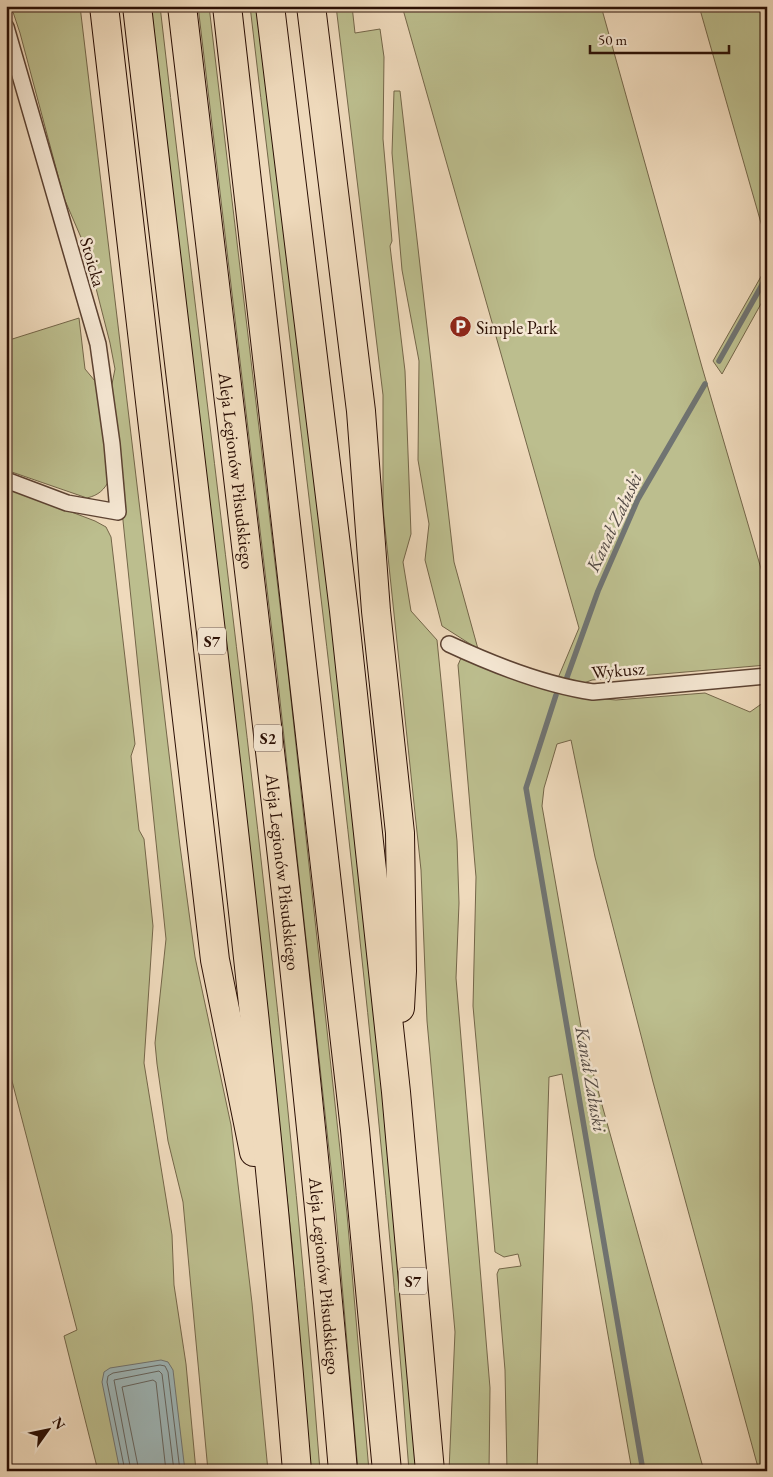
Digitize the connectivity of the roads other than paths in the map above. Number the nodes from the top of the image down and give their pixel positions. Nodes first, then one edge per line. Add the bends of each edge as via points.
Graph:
1 (104, 6) edge
2 (137, 6) edge
3 (182, 6) edge
4 (227, 6) edge
5 (270, 6) edge
6 (311, 6) edge
7 (6, 28) edge
8 (6, 480) edge
9 (449, 644) dead end
10 (767, 676) edge
11 (396, 1092) junction
12 (282, 1276) junction
13 (297, 1471) edge
14 (343, 1471) edge
15 (387, 1471) edge
16 (430, 1471) edge

1 - 12 highway via 214,960
2 - 12 highway, S7 via 251,974
3 - 14 highway, Aleja Legionów Piłsudskiego / S2 via 282,862 325,1258
4 - 15 highway via 355,1130
5 - 11 highway, S7 via 344,611
6 - 11 highway via 361,411 376,611 400,833 402,971
7 - 8 street, Stoicka via 98,344 118,512 67,504
9 - 10 street, Wykusz via 541,680 593,692
11 - 16 highway, S7
12 - 13 highway, S7

